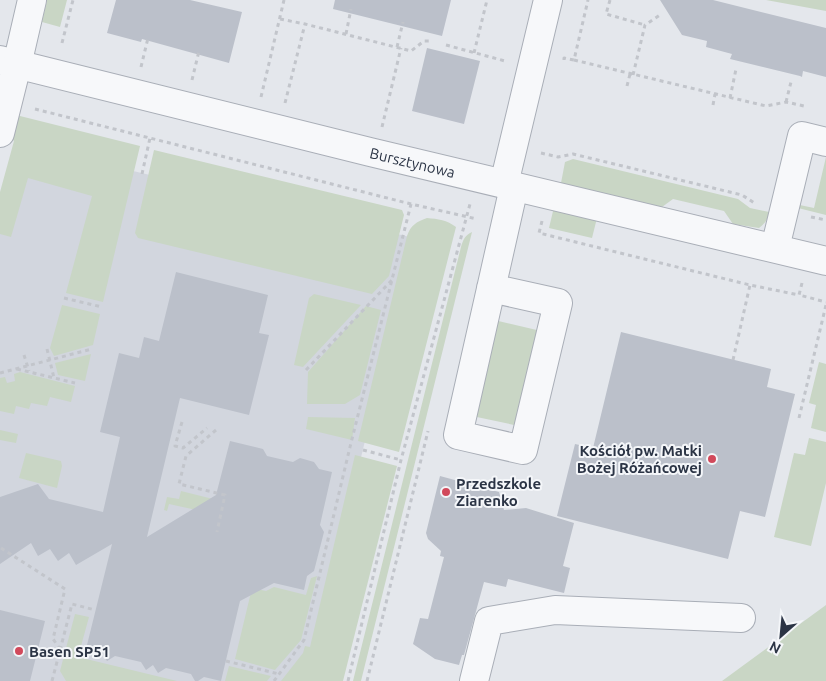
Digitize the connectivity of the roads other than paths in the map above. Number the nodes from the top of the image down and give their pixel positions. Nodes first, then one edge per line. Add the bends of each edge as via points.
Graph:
1 (32, 0) edge
2 (548, 0) edge
3 (9, 62) edge
4 (0, 133) edge
5 (826, 142) edge
6 (509, 185) junction
7 (775, 248) junction
8 (826, 261) edge
9 (491, 288) junction
10 (741, 618) dead end
11 (474, 681) edge

1 - 3 street
2 - 6 street via 513,145
3 - 4 street via 8,102
3 - 6 street, Bursztynowa
5 - 7 street via 802,136
6 - 7 street, Bursztynowa
6 - 9 street via 505,224
7 - 8 street, Bursztynowa
9 - 9 street via 458,434 523,450 558,303
10 - 11 street via 555,610 489,621

